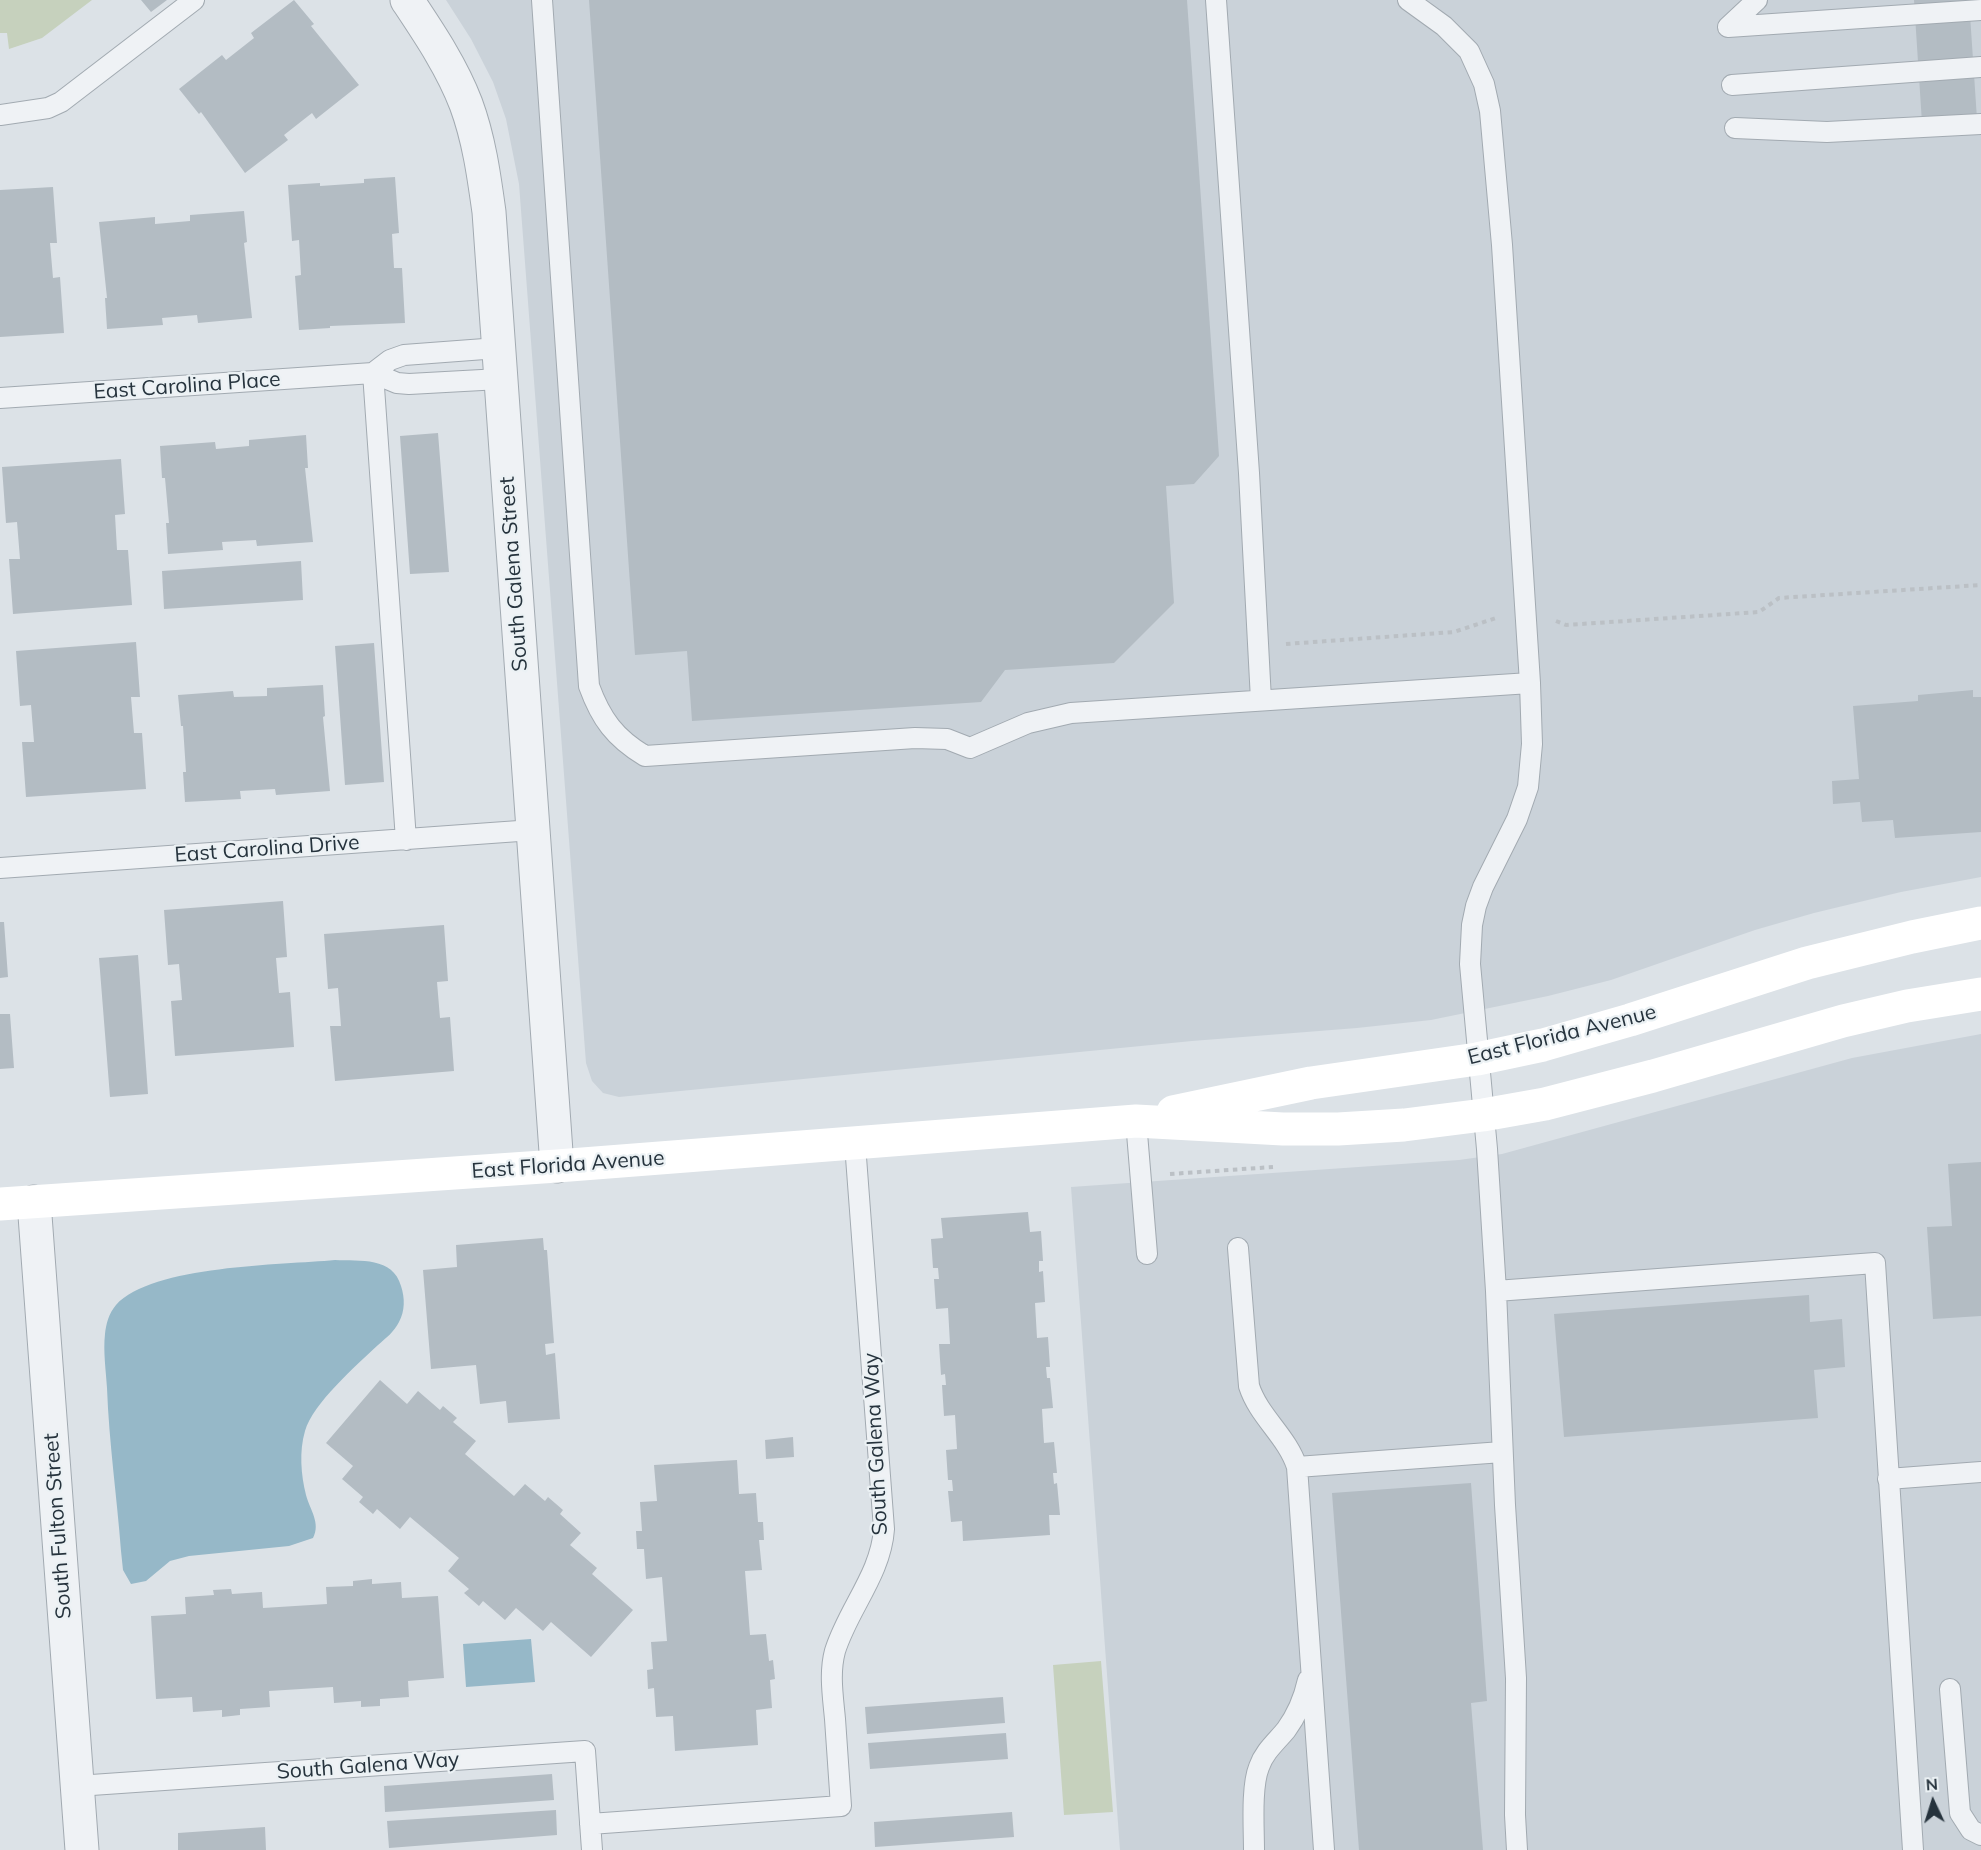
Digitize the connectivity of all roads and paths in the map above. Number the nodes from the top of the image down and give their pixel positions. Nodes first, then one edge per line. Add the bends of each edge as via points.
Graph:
1 (194, 0) edge
2 (407, 0) edge
3 (542, 0) edge
4 (1216, 0) edge
5 (1408, 0) edge
6 (1757, 0) edge
7 (1981, 10) edge
8 (1981, 67) edge
9 (1732, 85) dead end
10 (0, 115) edge
11 (1981, 124) edge
12 (1735, 128) dead end
13 (499, 363) junction
14 (373, 373) junction
15 (0, 398) edge
16 (1981, 585) edge
17 (1496, 618) dead end
18 (1553, 621) dead end
19 (1285, 644) dead end
20 (1530, 683) junction
21 (1261, 700) junction
22 (533, 830) junction
23 (406, 840) junction
24 (0, 868) edge
25 (1981, 923) edge
26 (1981, 994) edge
27 (1477, 1059) junction
28 (1484, 1115) junction
29 (1136, 1121) junction
30 (855, 1143) junction
31 (557, 1166) junction
32 (34, 1202) junction
33 (0, 1204) edge
34 (1238, 1248) dead end
35 (1147, 1254) dead end
36 (1496, 1291) junction
37 (1502, 1452) junction
38 (1297, 1467) junction
39 (1981, 1472) edge
40 (1888, 1479) junction
41 (1310, 1659) junction
42 (1950, 1689) dead end
43 (77, 1786) junction
44 (590, 1824) junction
45 (1981, 1835) edge
46 (82, 1850) edge
47 (592, 1850) edge
48 (1254, 1850) edge
49 (1324, 1850) edge
50 (1517, 1850) edge
51 (1913, 1850) edge

1 - 10 lane via 61,102 48,108
2 - 13 street, South Galena Street via 456,80 474,128 489,212
3 - 21 lane via 589,686 597,708 615,734 645,756 915,738 947,739 970,748 1055,716
4 - 21 lane
5 - 20 lane via 1470,51 1490,111
6 - 7 lane via 1728,27
8 - 9 lane
11 - 12 lane via 1827,132
13 - 14 lane, East Carolina Place via 409,384
13 - 14 lane, East Carolina Place via 404,355
13 - 22 street, South Galena Street
14 - 15 lane, East Carolina Place
14 - 23 lane
16 - 18 path via 1779,598 1759,612 1566,625
17 - 19 path via 1454,632
20 - 21 lane
20 - 27 lane via 1532,744 1528,787 1483,887 1472,926 1470,964
22 - 23 lane, East Carolina Drive
22 - 31 street, South Galena Street
23 - 24 lane, East Carolina Drive
25 - 27 main road, East Florida Avenue via 1807,963 1607,1027
26 - 28 main road, East Florida Avenue via 1843,1021 1591,1093
27 - 28 lane
27 - 29 main road, East Florida Avenue via 1302,1084
28 - 29 main road, East Florida Avenue via 1338,1129
28 - 36 lane
29 - 30 main road, East Florida Avenue
29 - 35 lane
30 - 31 main road, East Florida Avenue
30 - 44 lane, South Galena Way via 884,1541 837,1645 833,1664 841,1806
31 - 32 main road, East Florida Avenue
32 - 33 main road, East Florida Avenue
32 - 43 street, South Fulton Street
34 - 38 lane via 1249,1386 1260,1410 1285,1440
36 - 37 lane
36 - 40 lane via 1875,1263
37 - 38 lane
37 - 50 lane via 1516,1678
38 - 41 lane
39 - 40 lane
40 - 51 lane
41 - 48 lane via 1305,1691 1296,1713 1258,1767
41 - 49 lane
42 - 45 lane via 1960,1813 1971,1830
43 - 44 lane, South Galena Way via 585,1751
43 - 46 street, South Fulton Street
44 - 47 lane, South Galena Way

